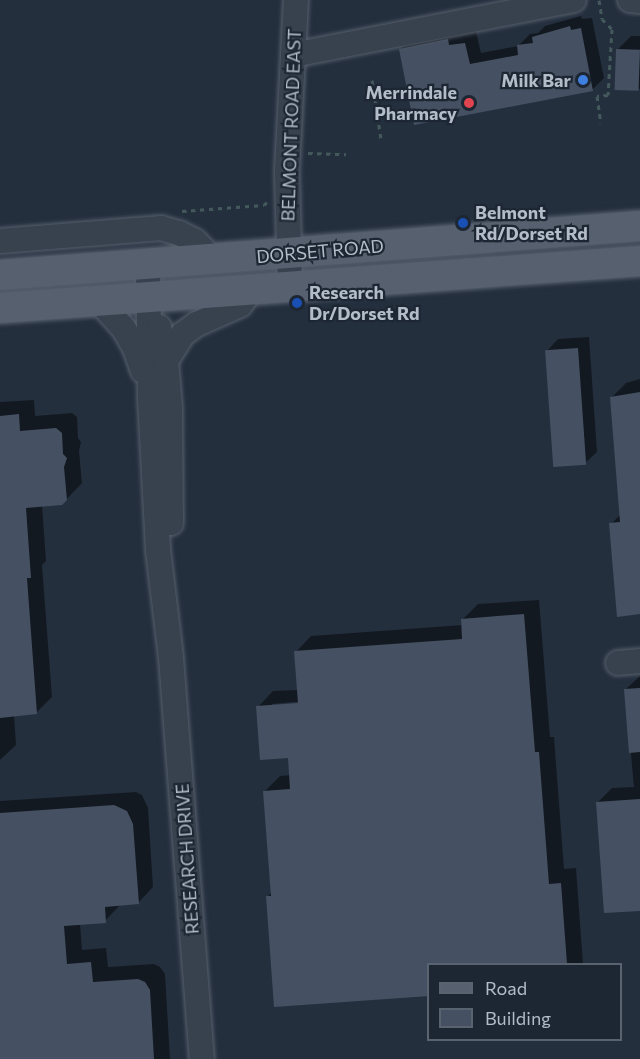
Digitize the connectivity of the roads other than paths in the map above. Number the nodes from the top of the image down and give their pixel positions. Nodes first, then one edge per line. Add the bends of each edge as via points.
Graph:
1 (296, 0) edge
2 (574, 0) edge
3 (630, 0) edge
4 (640, 0) edge
5 (293, 55) junction
6 (640, 226) edge
7 (611, 229) junction
8 (0, 241) edge
9 (288, 252) junction
10 (213, 260) junction
11 (627, 262) edge
12 (148, 265) junction
13 (0, 275) edge
14 (290, 286) junction
15 (251, 290) junction
16 (149, 296) junction
17 (98, 300) junction
18 (0, 308) edge
19 (166, 361) junction
20 (150, 397) junction
21 (171, 658) junction
22 (202, 1059) edge

1 - 5 street, BELMONT ROAD EAST
2 - 5 street
3 - 4 street
5 - 9 street, BELMONT ROAD EAST via 287,171
6 - 7 main road, DORSET ROAD
7 - 9 main road, DORSET ROAD
7 - 11 main road
8 - 10 street via 162,228 195,241
9 - 10 main road, DORSET ROAD
9 - 14 street, BELMONT ROAD EAST
10 - 12 main road, DORSET ROAD
11 - 14 main road, DORSET ROAD
12 - 13 main road, DORSET ROAD
12 - 16 street, RESEARCH DRIVE
14 - 15 main road, DORSET ROAD
15 - 16 main road, DORSET ROAD
15 - 19 street via 240,305 183,334
16 - 17 main road, DORSET ROAD
16 - 19 street, RESEARCH DRIVE
16 - 20 street, RESEARCH DRIVE
17 - 18 main road, DORSET ROAD
17 - 20 street via 135,348
19 - 21 street, RESEARCH DRIVE via 171,448
20 - 21 street, RESEARCH DRIVE via 158,550
21 - 22 street, RESEARCH DRIVE

